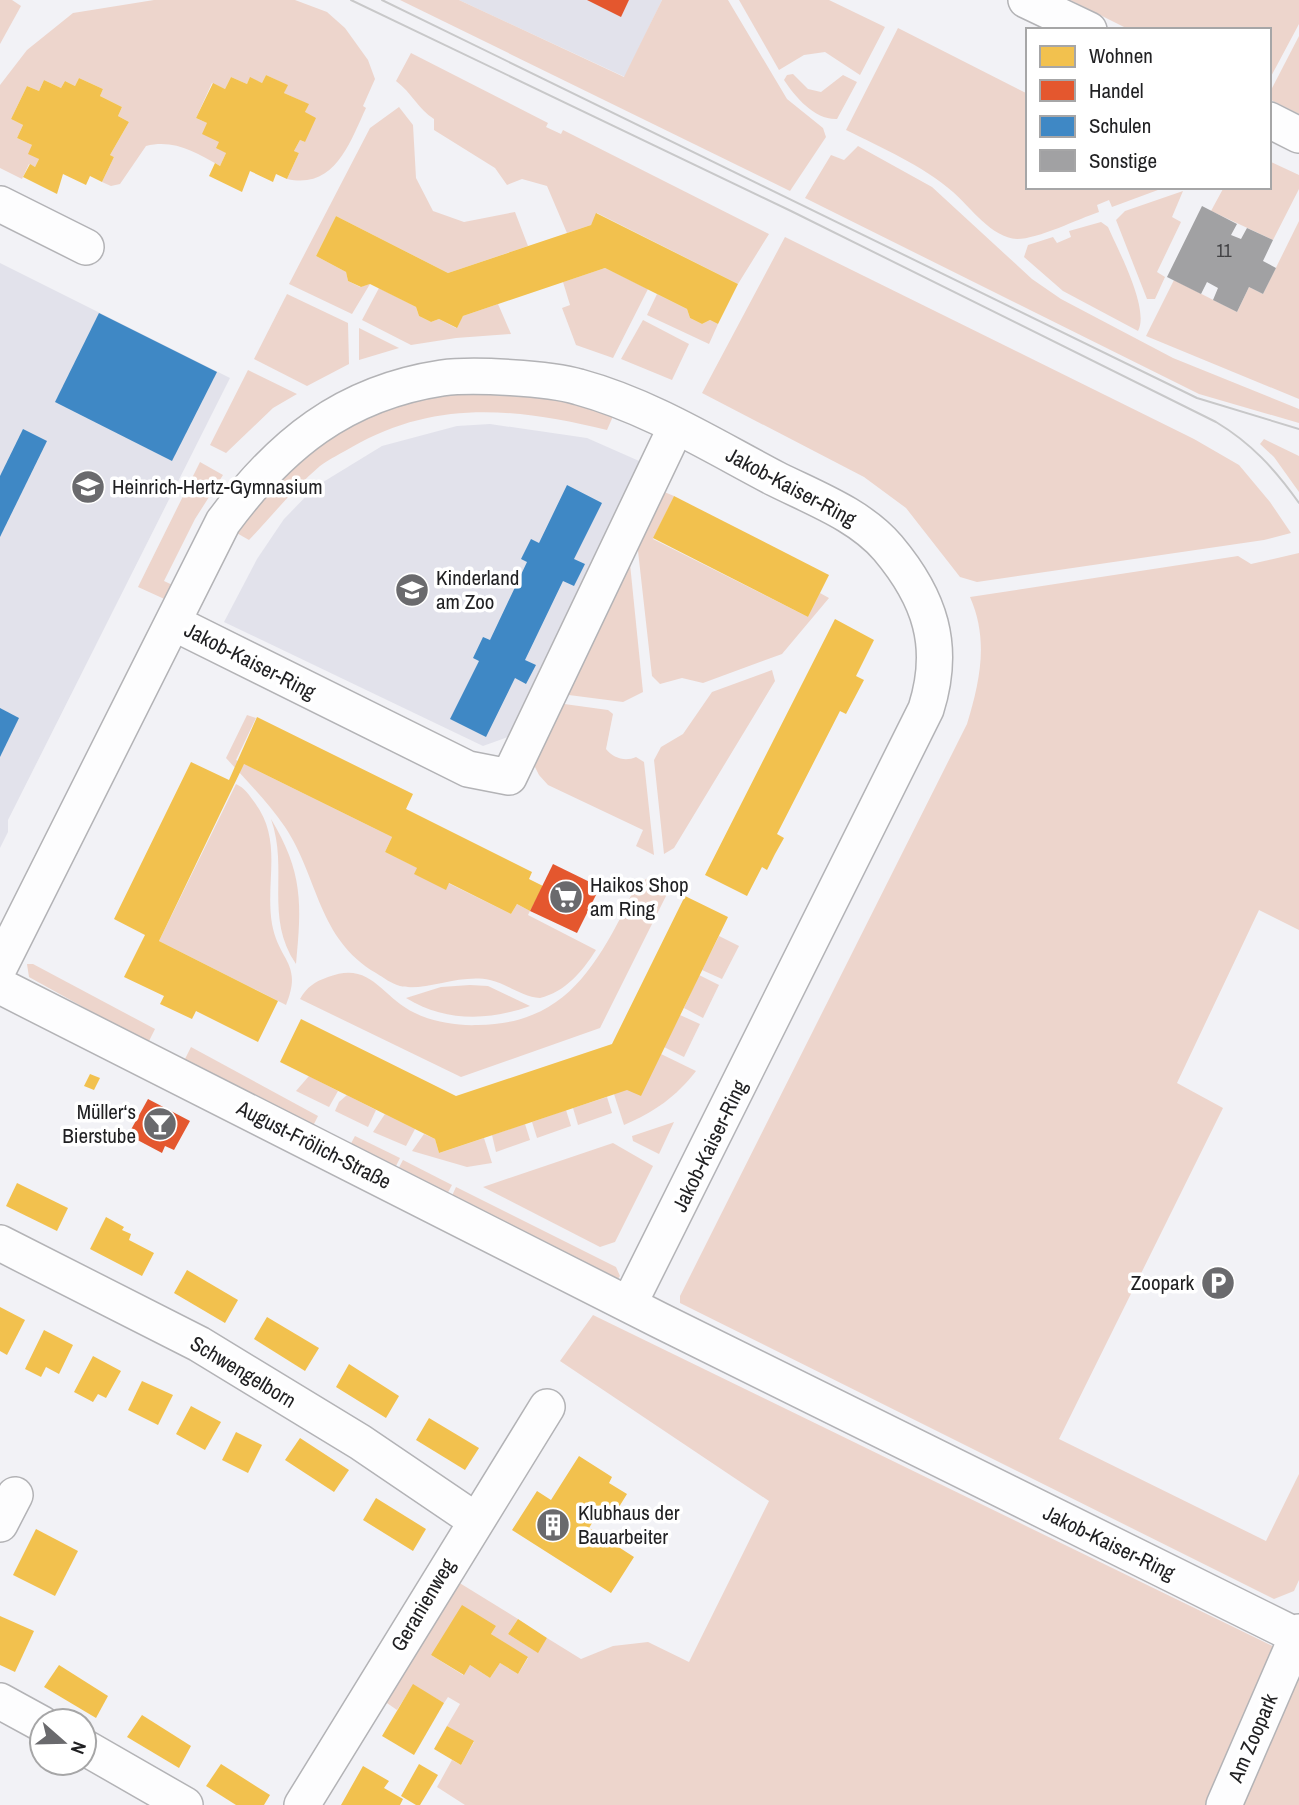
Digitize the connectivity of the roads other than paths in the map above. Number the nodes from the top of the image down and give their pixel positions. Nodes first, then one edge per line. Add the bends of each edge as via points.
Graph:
1 (1026, 0) edge
2 (1085, 28) edge
3 (1271, 121) edge
4 (1299, 135) edge
5 (0, 204) edge
6 (86, 247) dead end
7 (676, 426) junction
8 (174, 623) junction
9 (0, 967) edge
10 (0, 986) edge
11 (0, 1243) edge
12 (629, 1304) junction
13 (547, 1406) dead end
14 (475, 1520) junction
15 (1293, 1632) edge
16 (0, 1701) edge
17 (28, 1716) edge
18 (98, 1755) edge
19 (185, 1805) edge
20 (302, 1805) edge
21 (1224, 1805) edge

1 - 2 street
3 - 4 street
5 - 6 street
7 - 8 street, Jakob-Kaiser-Ring via 579,386 534,379 443,378 373,396 311,428 253,482 223,522
7 - 8 street, Jakob-Kaiser-Ring via 509,777 468,769
7 - 12 street, Jakob-Kaiser-Ring via 861,523 887,547 925,604 932,621 936,663 926,709
8 - 9 street, Jakob-Kaiser-Ring
10 - 12 street, August-Frölich-Straße
11 - 14 street, Schwengelborn via 199,1344 360,1442
12 - 15 street, Jakob-Kaiser-Ring
13 - 14 street, Geranienweg
14 - 20 street, Geranienweg
15 - 21 street, Am Zoopark
16 - 17 street
18 - 19 street

